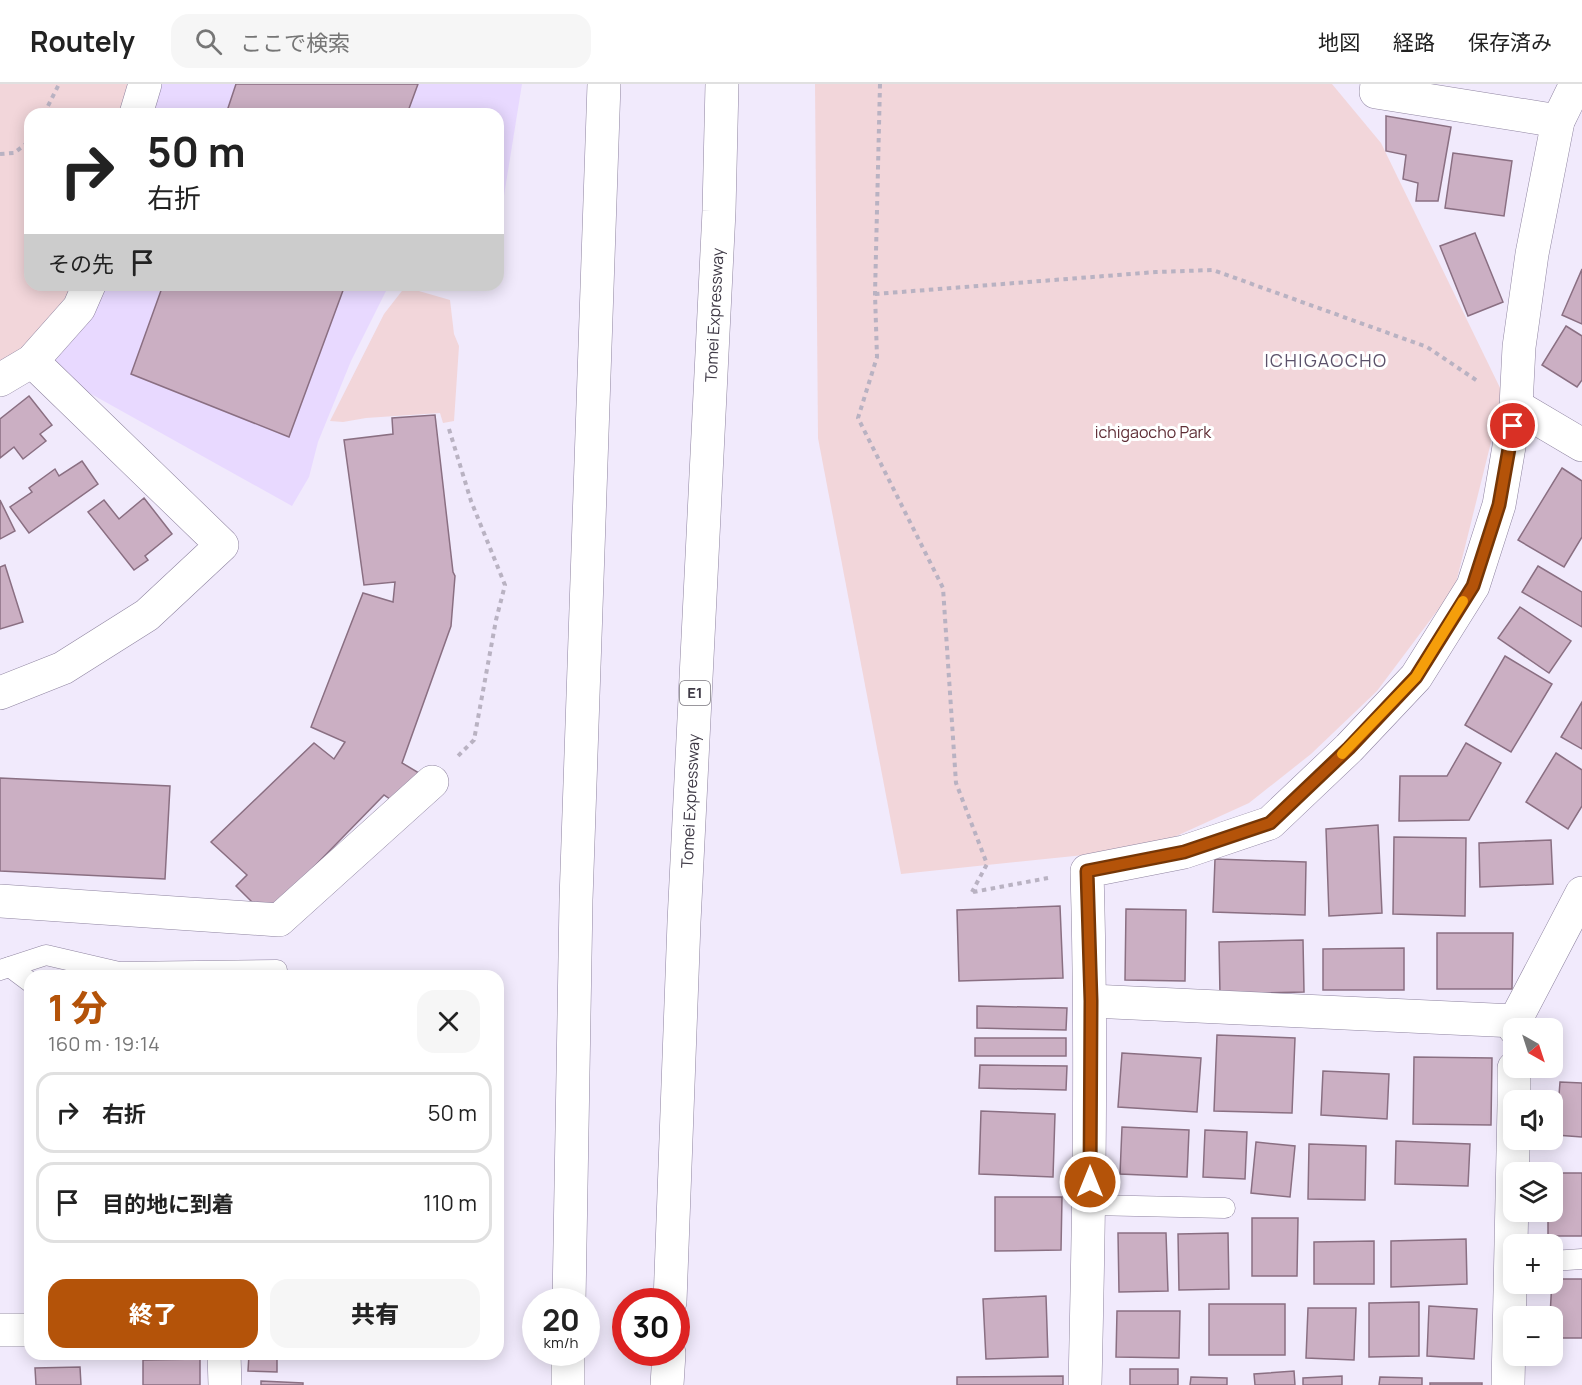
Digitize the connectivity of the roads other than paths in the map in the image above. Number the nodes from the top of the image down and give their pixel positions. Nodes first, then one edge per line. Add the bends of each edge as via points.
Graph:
1 (145, 84) edge
2 (604, 84) edge
3 (722, 84) edge
4 (734, 84) edge
5 (1377, 84) edge
6 (1576, 84) edge
7 (138, 108) edge
8 (1558, 120) junction
9 (719, 211) junction
10 (86, 291) edge
11 (32, 361) junction
12 (0, 380) edge
13 (1516, 406) junction
14 (1582, 445) edge
15 (0, 693) edge
16 (432, 782) road end
17 (1582, 894) edge
18 (0, 901) edge
19 (5, 969) edge
20 (110, 970) edge
21 (24, 979) edge
22 (1091, 1001) junction
23 (1519, 1018) edge
24 (1503, 1024) edge
25 (1513, 1150) edge
26 (1090, 1205) junction
27 (1225, 1208) dead end
28 (1512, 1234) edge
29 (1582, 1259) edge
30 (1563, 1260) edge
31 (569, 1288) edge
32 (671, 1288) edge
33 (1511, 1294) edge
34 (0, 1330) edge
35 (24, 1330) edge
36 (224, 1360) edge
37 (568, 1366) edge
38 (669, 1366) edge
39 (225, 1385) edge
40 (568, 1385) edge
41 (668, 1385) edge
42 (1085, 1385) edge
43 (1508, 1385) edge

1 - 7 main road
2 - 31 main road via 576,889
3 - 9 main road, Tomei Expressway / E1
4 - 9 main road
5 - 8 main road via 1376,92
6 - 8 main road
8 - 13 main road via 1532,254 1519,347
9 - 32 main road, Tomei Expressway / E1
10 - 11 main road via 79,308
11 - 12 main road
11 - 15 main road via 222,545 147,615 63,668
13 - 14 main road
13 - 22 main road via 1499,505 1473,586 1416,677 1270,823 1184,852 1087,871
16 - 18 main road via 279,920
17 - 23 main road
19 - 20 lane via 46,955
19 - 21 lane
22 - 24 main road
22 - 26 main road
25 - 28 main road
26 - 27 lane
26 - 42 main road
29 - 30 lane
33 - 43 main road
34 - 35 main road
36 - 39 main road
37 - 40 main road
38 - 41 main road

